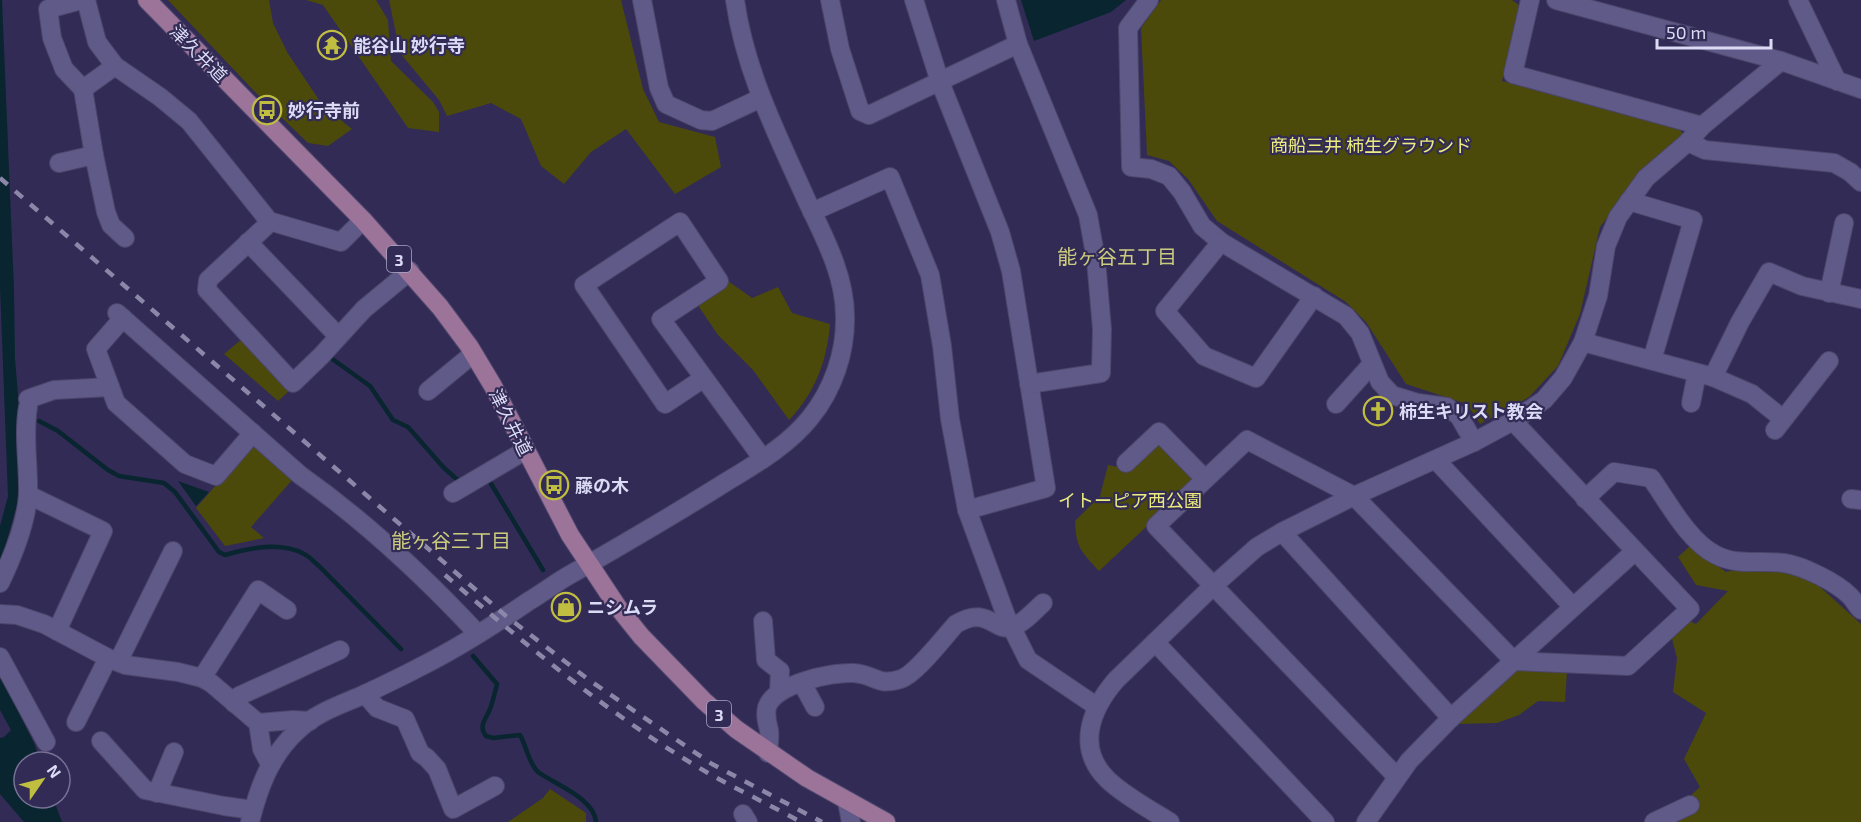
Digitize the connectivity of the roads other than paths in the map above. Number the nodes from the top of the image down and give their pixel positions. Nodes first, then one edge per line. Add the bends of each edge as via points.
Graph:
1 (81, 0) edge
2 (86, 0) edge
3 (147, 0) edge
4 (642, 0) edge
5 (735, 0) edge
6 (830, 0) edge
7 (914, 0) edge
8 (1006, 0) edge
9 (1149, 0) edge
10 (1530, 0) edge
11 (1556, 0) edge
12 (1798, 0) edge
13 (1018, 44) junction
14 (1781, 61) junction
15 (115, 66) junction
16 (1837, 81) junction
17 (940, 82) junction
18 (83, 89) junction
19 (1861, 89) edge
20 (761, 98) junction
21 (1702, 126) junction
22 (1688, 142) junction
23 (94, 155) junction
24 (59, 163) dead end
25 (1861, 182) edge
26 (1629, 201) junction
27 (812, 212) junction
28 (363, 220) junction
29 (268, 221) junction
30 (1844, 223) dead end
31 (125, 238) dead end
32 (248, 242) junction
33 (1221, 242) junction
34 (410, 271) junction
35 (1829, 293) junction
36 (1314, 296) junction
37 (1861, 299) edge
38 (338, 336) junction
39 (1583, 342) junction
40 (473, 354) junction
41 (1652, 360) junction
42 (1828, 361) dead end
43 (1372, 364) junction
44 (1705, 375) junction
45 (704, 378) junction
46 (1029, 384) junction
47 (110, 387) junction
48 (428, 391) dead end
49 (1336, 404) dead end
50 (1691, 404) dead end
51 (1513, 421) junction
52 (253, 433) junction
53 (1474, 442) junction
54 (526, 450) junction
55 (763, 459) junction
56 (1436, 460) junction
57 (1126, 463) dead end
58 (1205, 479) junction
59 (453, 493) dead end
60 (1354, 496) junction
61 (28, 497) junction
62 (1585, 499) junction
63 (966, 510) junction
64 (1282, 532) junction
65 (173, 551) dead end
66 (1634, 552) junction
67 (588, 565) junction
68 (0, 583) edge
69 (1213, 585) junction
70 (1043, 603) dead end
71 (1573, 607) junction
72 (287, 610) dead end
73 (1861, 610) edge
74 (0, 614) edge
75 (763, 621) dead end
76 (1011, 627) junction
77 (57, 631) junction
78 (478, 634) junction
79 (1155, 642) junction
80 (340, 650) dead end
81 (0, 657) edge
82 (113, 660) junction
83 (1514, 661) junction
84 (202, 678) junction
85 (802, 683) junction
86 (779, 692) junction
87 (365, 694) junction
88 (234, 703) junction
89 (1096, 706) junction
90 (815, 707) dead end
91 (1451, 718) junction
92 (310, 721) junction
93 (76, 722) dead end
94 (258, 723) junction
95 (101, 741) dead end
96 (46, 742) dead end
97 (174, 752) dead end
98 (768, 753) junction
99 (270, 764) junction
100 (1397, 777) junction
101 (495, 786) dead end
102 (158, 793) junction
103 (848, 802) junction
104 (1690, 806) dead end
105 (252, 816) edge
106 (851, 822) edge
107 (886, 822) edge
108 (1170, 822) edge
109 (1325, 822) edge
110 (1366, 822) edge
111 (1654, 822) edge

1 - 18 street via 48,9 52,38 64,69
2 - 15 street via 97,42
3 - 28 main road, 津久井道 / 3
4 - 20 street via 655,71 666,104 712,121
5 - 20 street
6 - 17 street via 840,49 861,112 869,115
7 - 17 street
8 - 13 street
9 - 33 street via 1128,28 1131,167 1169,176 1202,226
10 - 21 street via 1513,74
11 - 14 street
12 - 16 street
13 - 17 street
13 - 46 street via 1088,215 1102,329 1101,373
14 - 16 street
14 - 21 street
15 - 18 street
15 - 29 street via 189,121
16 - 19 street
17 - 46 street via 1000,232 1011,271
18 - 23 street
20 - 27 street
21 - 22 street
22 - 25 street via 1706,150 1834,163
22 - 26 street via 1646,178
23 - 24 street
23 - 31 street via 106,212 111,225
26 - 39 street via 1606,246 1598,296
26 - 41 street via 1693,220
27 - 55 street via 841,285 846,314 844,342 837,370 811,417 792,438
27 - 63 street via 890,177 930,275
28 - 29 street via 341,242
28 - 34 main road, 津久井道 / 3
29 - 32 street
30 - 35 street
32 - 38 street
32 - 38 street via 208,280 207,290 293,383
33 - 36 street
33 - 36 street via 1165,310 1204,356 1256,378
34 - 38 street
34 - 40 main road, 津久井道 / 3
35 - 37 street
35 - 44 street via 1769,272
36 - 43 street via 1346,316 1360,333
39 - 41 street
39 - 51 street via 1563,378 1544,400
40 - 48 street
40 - 54 main road, 津久井道 / 3
41 - 44 street
42 - 44 street via 1779,424 1752,394
43 - 49 street
43 - 53 street via 1380,382 1392,395 1447,407 1459,416
44 - 50 street
45 - 45 street via 665,404 584,285 680,222 719,281 661,318
45 - 55 street
46 - 63 street via 1046,488
47 - 52 street via 116,403 184,464 213,476
47 - 52 street via 96,349 120,315
47 - 61 street via 54,390 28,403
51 - 53 street
51 - 62 street
52 - 78 street via 435,588
53 - 56 street
54 - 59 street
54 - 67 main road, 津久井道 / 3
55 - 67 street
56 - 60 street
56 - 71 street
57 - 58 street via 1159,432
58 - 60 street via 1247,440
58 - 69 street via 1156,526
60 - 64 street
60 - 83 street
61 - 68 street via 21,530
61 - 77 street via 103,531
62 - 66 street
62 - 73 street via 1614,472 1651,478 1698,543 1716,555 1735,562 1785,563 1834,583
63 - 76 street
64 - 69 street via 1257,547
64 - 91 street
65 - 82 street
66 - 71 street
66 - 83 street via 1690,609 1628,666
67 - 78 street
67 - 98 main road, 津久井道 / 3 via 667,664 704,701
69 - 79 street
69 - 100 street
70 - 76 street
71 - 83 street
72 - 84 street via 274,592 258,590
74 - 77 street via 17,615
75 - 86 street via 766,660 780,671
76 - 85 street via 983,617 964,619 904,678 884,683 852,673
76 - 89 street via 1028,660
77 - 82 street
78 - 87 street
79 - 89 street
79 - 109 street
80 - 88 street via 239,696
81 - 96 street
82 - 84 street
82 - 93 street
83 - 91 street
84 - 88 street
85 - 86 street
85 - 90 street
86 - 98 street via 768,705 765,717
87 - 92 street
87 - 101 street via 377,708 405,719 420,753 437,770 453,809
88 - 94 street
89 - 108 street via 1089,746 1098,768 1108,780
91 - 100 street
92 - 94 street
92 - 99 street via 298,729
94 - 99 street via 262,749
95 - 102 street via 141,787
97 - 102 street
98 - 103 main road, 津久井道 / 3
99 - 105 street
100 - 110 street
102 - 105 street
103 - 106 street
103 - 107 main road, 津久井道 / 3
104 - 111 street

